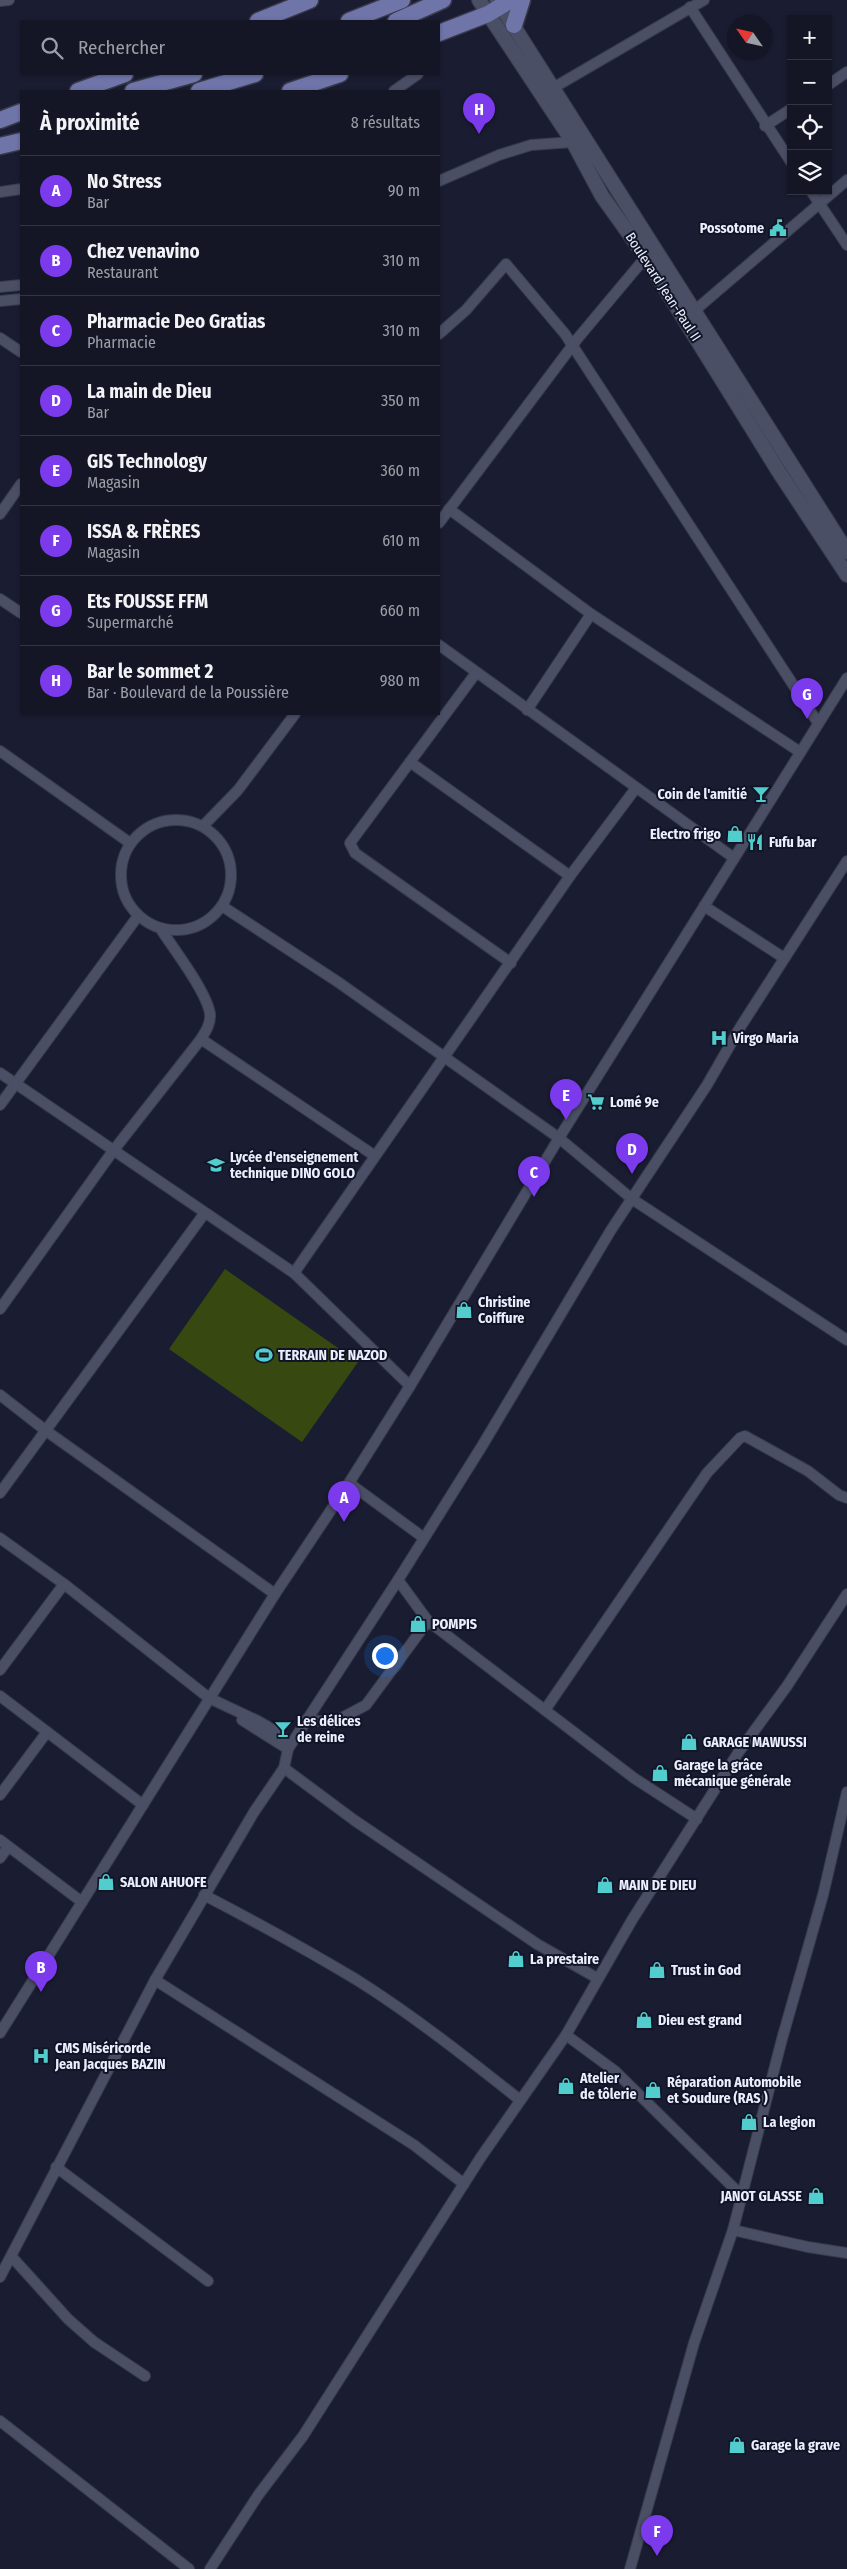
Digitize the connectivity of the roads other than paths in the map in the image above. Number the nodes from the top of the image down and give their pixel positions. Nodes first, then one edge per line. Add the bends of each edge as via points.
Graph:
1 (9, 0) edge
2 (310, 0) edge
3 (402, 0) edge
4 (443, 0) edge
5 (479, 0) edge
6 (522, 0) edge
7 (704, 0) edge
8 (0, 1) edge
9 (499, 5) edge
10 (690, 7) junction
11 (260, 20) edge
12 (352, 20) edge
13 (398, 20) edge
14 (514, 25) junction
15 (440, 33) edge
16 (847, 72) edge
17 (122, 75) edge
18 (190, 75) edge
19 (337, 75) edge
20 (417, 75) edge
21 (247, 76) edge
22 (832, 82) edge
23 (553, 88) junction
24 (81, 90) edge
25 (136, 90) edge
26 (202, 90) edge
27 (293, 90) edge
28 (395, 90) edge
29 (20, 112) edge
30 (787, 112) edge
31 (20, 118) edge
32 (0, 121) edge
33 (765, 126) junction
34 (20, 140) edge
35 (573, 142) junction
36 (20, 145) edge
37 (0, 147) edge
38 (787, 156) edge
39 (847, 180) edge
40 (440, 181) edge
41 (20, 189) edge
42 (0, 192) edge
43 (814, 195) edge
44 (820, 204) junction
45 (847, 245) edge
46 (650, 252) junction
47 (20, 285) edge
48 (0, 287) edge
49 (20, 299) edge
50 (0, 301) edge
51 (693, 312) junction
52 (440, 333) edge
53 (0, 338) edge
54 (573, 346) junction
55 (20, 351) edge
56 (20, 485) edge
57 (449, 509) junction
58 (0, 514) edge
59 (440, 522) edge
60 (847, 552) edge
61 (847, 575) edge
62 (0, 598) edge
63 (20, 612) edge
64 (591, 614) junction
65 (440, 647) edge
66 (476, 674) junction
67 (847, 678) edge
68 (527, 710) junction
69 (294, 715) edge
70 (818, 723) junction
71 (0, 751) edge
72 (800, 752) junction
73 (410, 762) junction
74 (636, 788) junction
75 (203, 826) junction
76 (130, 844) junction
77 (734, 858) junction
78 (847, 861) edge
79 (570, 876) junction
80 (222, 906) junction
81 (704, 906) junction
82 (138, 916) junction
83 (160, 928) junction
84 (784, 958) junction
85 (511, 963) junction
86 (201, 1039) junction
87 (444, 1058) junction
88 (0, 1073) edge
89 (16, 1084) junction
90 (0, 1105) edge
91 (559, 1138) junction
92 (113, 1151) junction
93 (375, 1156) junction
94 (632, 1199) junction
95 (204, 1214) junction
96 (294, 1273) junction
97 (0, 1310) edge
98 (847, 1340) edge
99 (410, 1386) junction
100 (0, 1395) edge
101 (45, 1430) junction
102 (349, 1483) junction
103 (0, 1493) edge
104 (847, 1498) edge
105 (0, 1538) edge
106 (424, 1538) junction
107 (398, 1580) junction
108 (64, 1584) junction
109 (275, 1594) junction
110 (847, 1594) edge
111 (428, 1621) junction
112 (0, 1670) edge
113 (0, 1696) edge
114 (209, 1698) junction
115 (545, 1710) junction
116 (306, 1720) junction
117 (47, 1732) junction
118 (289, 1747) junction
119 (284, 1768) junction
120 (847, 1792) edge
121 (0, 1795) edge
122 (143, 1804) junction
123 (697, 1819) junction
124 (4, 1844) edge
125 (0, 1858) edge
126 (204, 1895) junction
127 (82, 1902) junction
128 (597, 1978) junction
129 (156, 1980) junction
130 (0, 2033) edge
131 (566, 2035) junction
132 (520, 2100) junction
133 (56, 2167) junction
134 (464, 2184) junction
135 (741, 2195) junction
136 (733, 2230) junction
137 (847, 2253) edge
138 (12, 2257) junction
139 (0, 2277) edge
140 (208, 2281) dead end
141 (145, 2376) dead end
142 (0, 2421) edge
143 (189, 2569) edge
144 (210, 2569) edge
145 (630, 2569) edge

1 - 8 street
2 - 11 main road
3 - 12 main road
4 - 13 main road
5 - 9 main road, Boulevard Jean-Paul II
6 - 14 main road
7 - 10 street
9 - 14 main road, Boulevard Jean-Paul II
9 - 15 main road
9 - 35 main road, Boulevard Jean-Paul II
10 - 23 street
10 - 33 street
14 - 23 main road, Boulevard Jean-Paul II
16 - 22 street
17 - 24 main road
18 - 25 main road
19 - 27 main road
20 - 28 street
21 - 26 main road
23 - 46 main road, Boulevard Jean-Paul II
29 - 32 main road
30 - 33 street
31 - 32 main road
33 - 38 street
34 - 37 main road
35 - 40 street via 532,145 499,154
35 - 46 main road, Boulevard Jean-Paul II via 602,196
36 - 37 main road
39 - 44 street
41 - 42 street
43 - 44 street
44 - 45 street
44 - 51 street
46 - 51 main road, Boulevard Jean-Paul II
46 - 54 street
46 - 61 main road, Boulevard Jean-Paul II via 779,472
47 - 48 street
49 - 50 street
51 - 60 main road, Boulevard Jean-Paul II
52 - 54 street via 466,310 506,264
53 - 55 street
54 - 57 street
54 - 70 street
56 - 58 street
57 - 59 street
57 - 64 street
62 - 63 street
64 - 68 street
64 - 72 street
65 - 66 street
66 - 68 street
66 - 73 street
67 - 70 street
68 - 74 street
69 - 75 street via 238,790
70 - 72 street
71 - 76 street
72 - 77 street
73 - 79 street
73 - 85 street via 368,816 350,847
74 - 77 street
74 - 79 street
75 - 76 street via 171,819 141,831
75 - 80 street via 217,837 230,861 230,889
76 - 82 street via 120,874 122,890
77 - 81 street
78 - 84 street
79 - 85 street
80 - 83 street via 210,919 194,928 177,931
80 - 87 street via 338,982
81 - 84 street
81 - 91 street
82 - 83 street
82 - 89 street
83 - 86 street via 199,989 210,1013 209,1027
84 - 94 street via 707,1085
85 - 87 street
86 - 92 street
86 - 93 street
87 - 91 street
87 - 93 street
88 - 89 street
89 - 90 street
89 - 92 street
91 - 94 street
91 - 99 street
92 - 95 street
92 - 97 street
93 - 96 street
94 - 98 street
94 - 106 street
95 - 96 street
95 - 101 street
96 - 99 street
99 - 102 street
100 - 101 street
101 - 103 street
101 - 109 street
102 - 106 street
102 - 109 street
104 - 115 street via 788,1459 745,1436 740,1438 708,1473
105 - 108 street
106 - 107 street
107 - 111 street
107 - 116 street
108 - 112 street
108 - 114 street
109 - 114 street
110 - 123 street
111 - 115 street
111 - 116 street via 366,1705 334,1722
113 - 117 street
114 - 118 street via 277,1732
114 - 122 street
115 - 123 street via 634,1778
116 - 118 street
117 - 121 street
117 - 122 street
118 - 119 street
119 - 126 street
119 - 128 street via 354,1820 537,1944
120 - 135 street via 823,1895
122 - 127 street
123 - 128 street
124 - 125 street
124 - 127 street
126 - 129 street
126 - 132 street via 358,1981 449,2044
127 - 130 street
128 - 131 street
129 - 133 street
129 - 134 street via 414,2145
131 - 132 street
131 - 135 street via 614,2071
132 - 134 street
133 - 138 street
133 - 140 street
134 - 144 street via 303,2436 259,2494
135 - 136 street
136 - 137 street
136 - 145 street via 694,2343
138 - 139 street
138 - 141 street via 68,2319 94,2342
142 - 143 street

